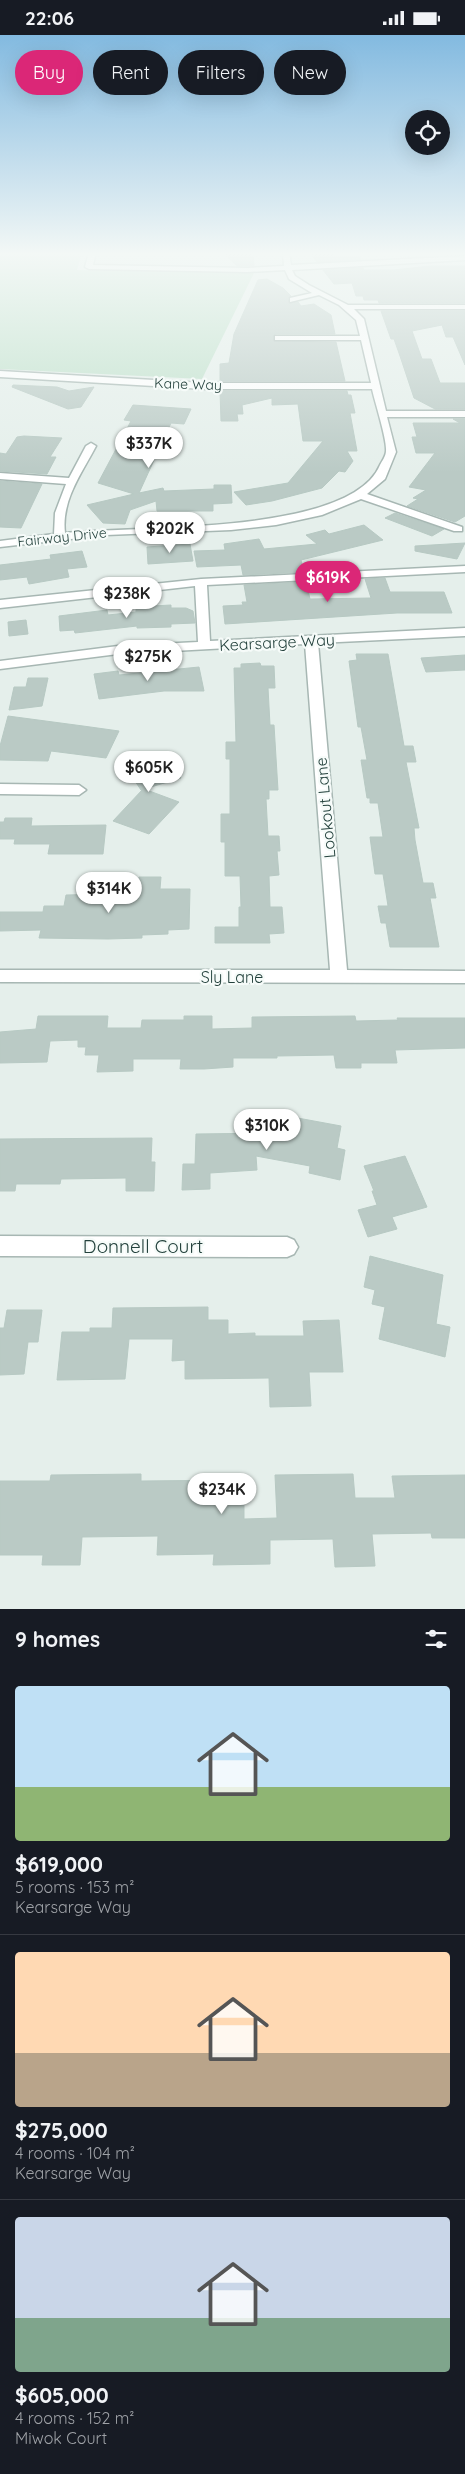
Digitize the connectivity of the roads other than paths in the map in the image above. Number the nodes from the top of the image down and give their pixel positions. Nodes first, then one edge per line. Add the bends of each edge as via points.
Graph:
1 (362, 325) edge
2 (278, 338) dead end
3 (365, 339) junction
4 (0, 374) edge
5 (376, 385) junction
6 (382, 414) junction
7 (465, 414) edge
8 (91, 446) dead end
9 (0, 476) edge
10 (73, 481) junction
11 (361, 495) junction
12 (458, 529) dead end
13 (60, 537) junction
14 (0, 544) edge
15 (465, 569) edge
16 (201, 582) junction
17 (0, 604) edge
18 (465, 632) edge
19 (311, 640) junction
20 (204, 645) junction
21 (0, 665) edge
22 (0, 789) edge
23 (79, 790) dead end
24 (0, 976) edge
25 (339, 977) junction
26 (465, 977) edge
27 (0, 1246) edge
28 (286, 1247) dead end

1 - 3 street, Fairway Drive
2 - 3 street
3 - 5 street, Fairway Drive
4 - 5 street, Kane Way via 205,386
5 - 6 street, Fairway Drive
6 - 7 street
6 - 11 street, Fairway Drive via 391,452 390,462 379,480
8 - 10 street
9 - 10 street
10 - 13 street via 58,513
11 - 12 street
11 - 13 street, Fairway Drive via 329,510 278,521
13 - 14 street, Fairway Drive
15 - 16 street
16 - 17 street
16 - 20 street
18 - 19 street, Kearsarge Way
19 - 20 street, Kearsarge Way
19 - 25 street, Lookout Lane
20 - 21 street, Kearsarge Way via 118,650
22 - 23 street
24 - 25 street, Sly Lane
25 - 26 street, Sly Lane
27 - 28 street, Donnell Court

